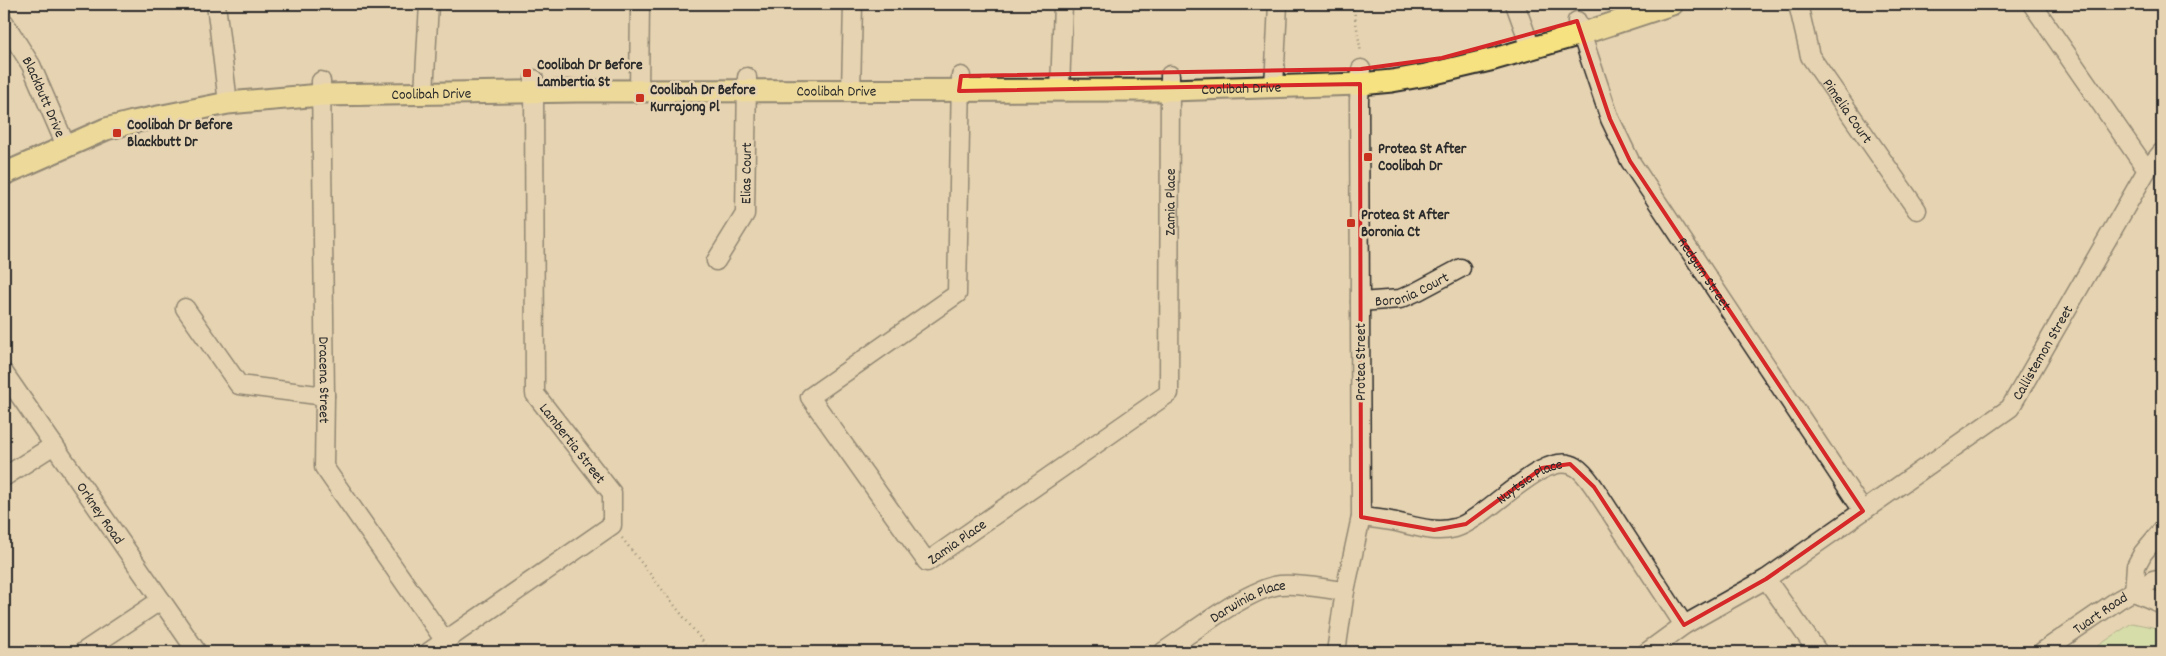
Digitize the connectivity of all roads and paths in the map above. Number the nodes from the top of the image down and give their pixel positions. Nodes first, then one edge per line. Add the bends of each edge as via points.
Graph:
1 (216, 4) edge
2 (429, 4) edge
3 (640, 4) edge
4 (853, 4) edge
5 (1063, 4) edge
6 (1278, 4) edge
7 (1353, 4) edge
8 (1515, 4) edge
9 (1630, 4) edge
10 (1672, 4) edge
11 (1798, 4) edge
12 (2032, 4) edge
13 (4, 22) edge
14 (1579, 28) junction
15 (1529, 42) junction
16 (1360, 77) junction
17 (1275, 80) junction
18 (1170, 83) junction
19 (746, 84) junction
20 (852, 84) junction
21 (960, 84) junction
22 (1060, 84) junction
23 (639, 85) junction
24 (424, 86) junction
25 (534, 86) junction
26 (321, 88) junction
27 (227, 96) junction
28 (63, 140) junction
29 (2162, 152) edge
30 (4, 159) edge
31 (2147, 170) junction
32 (4, 174) edge
33 (1917, 210) dead end
34 (716, 261) dead end
35 (1461, 268) dead end
36 (1360, 302) junction
37 (185, 308) dead end
38 (4, 373) edge
39 (325, 396) junction
40 (54, 445) junction
41 (4, 477) edge
42 (1863, 511) junction
43 (1360, 517) junction
44 (612, 525) junction
45 (2162, 530) edge
46 (2162, 578) edge
47 (1766, 579) junction
48 (1345, 591) junction
49 (2134, 592) junction
50 (161, 600) junction
51 (2162, 604) edge
52 (1684, 625) junction
53 (445, 641) junction
54 (83, 652) edge
55 (197, 652) edge
56 (429, 652) edge
57 (710, 652) edge
58 (1163, 652) edge
59 (1336, 652) edge
60 (1647, 652) edge
61 (1818, 652) edge
62 (2042, 652) edge

1 - 27 street
2 - 24 street
3 - 23 street
4 - 20 street
5 - 22 street
6 - 17 street
7 - 16 path via 1362,54
8 - 15 street
9 - 14 main road, Coolibah Drive
10 - 14 main road, Coolibah Drive
11 - 33 street, Pimelia Court via 1810,56
12 - 31 street
13 - 28 street, Blackbutt Drive via 31,65
14 - 15 main road, Coolibah Drive
14 - 42 street, Redgum Street via 1610,118 1630,161
15 - 16 main road, Coolibah Drive
16 - 17 main road, Coolibah Drive
16 - 36 street, Protea Street
17 - 18 main road, Coolibah Drive
18 - 21 street, Zamia Place via 1169,393 926,562 810,397 957,294
18 - 22 main road, Coolibah Drive
19 - 20 main road, Coolibah Drive
19 - 23 main road, Coolibah Drive
19 - 34 street, Elias Court via 745,214
20 - 21 main road, Coolibah Drive
21 - 22 main road, Coolibah Drive
23 - 25 main road, Coolibah Drive
24 - 25 main road, Coolibah Drive
24 - 26 main road, Coolibah Drive
25 - 44 street, Lambertia Street via 535,394 612,493
26 - 27 main road, Coolibah Drive
26 - 39 street, Dracena Street
27 - 28 main road, Coolibah Drive via 135,108
28 - 30 main road, Coolibah Drive
28 - 32 main road, Coolibah Drive
29 - 31 street, Callistemon Street
31 - 42 street, Callistemon Street via 2010,408
35 - 36 street, Boronia Court via 1400,299
36 - 43 street, Protea Street
37 - 39 street via 239,385
38 - 40 street, Orkney Road
39 - 53 street, Dracena Street via 324,467
40 - 41 street
40 - 50 street, Orkney Road
42 - 47 street, Callistemon Street
43 - 48 street, Protea Street
43 - 52 street, Nuytsia Place via 1434,530 1453,528 1485,512 1542,468 1563,462 1570,464 1578,467 1594,487
44 - 53 street
44 - 57 path
45 - 49 street, Tuart Road via 2136,566
46 - 49 street, Tuart Road
47 - 52 street, Callistemon Street
47 - 61 street
48 - 58 street, Darwinia Place via 1282,585 1267,587 1249,595
48 - 59 street, Protea Street
49 - 51 street, Tuart Road
49 - 62 street, Tuart Road
50 - 54 street
50 - 55 street, Orkney Road
52 - 60 street, Callistemon Street
53 - 56 street

